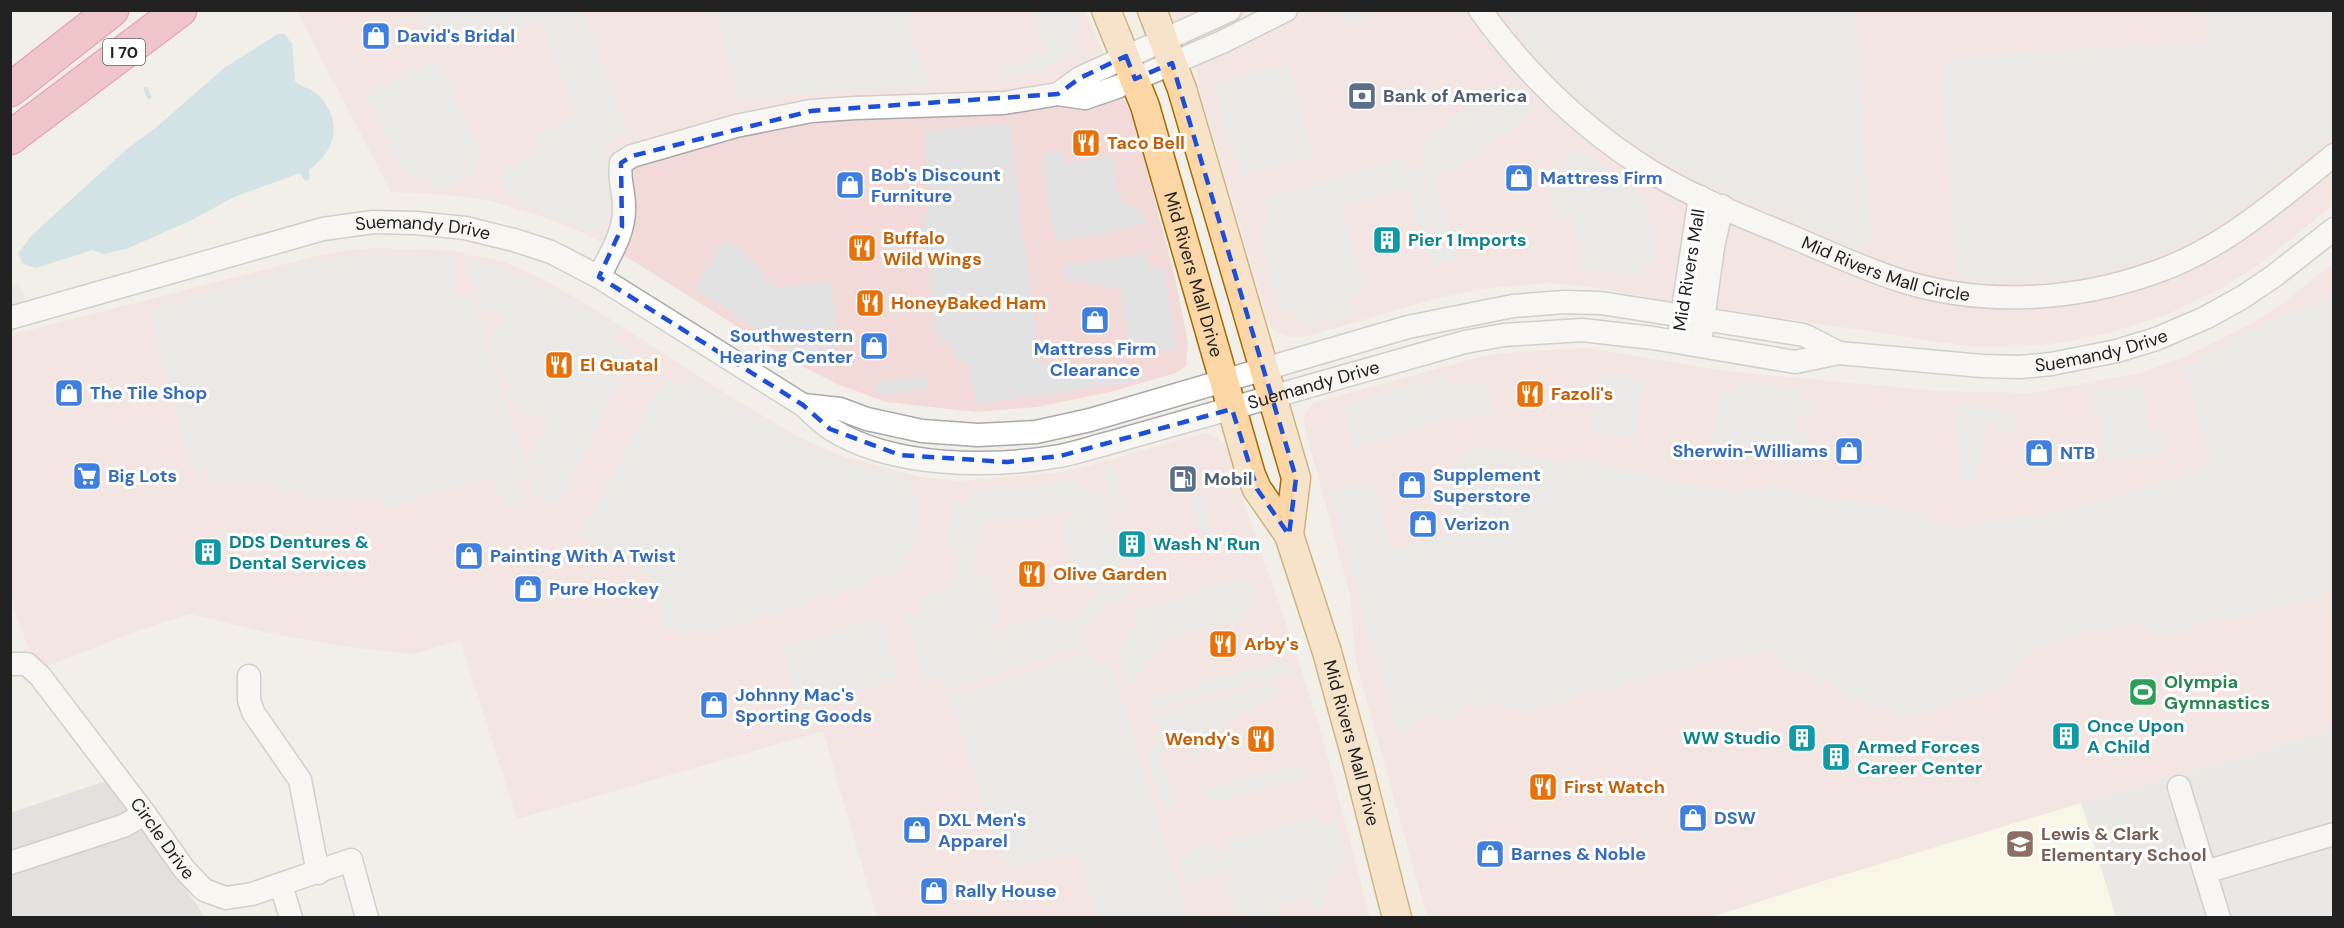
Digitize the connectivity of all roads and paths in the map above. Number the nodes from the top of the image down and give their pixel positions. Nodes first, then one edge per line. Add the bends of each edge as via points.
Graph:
1 (81, 10) edge
2 (112, 10) edge
3 (180, 10) edge
4 (1106, 10) edge
5 (1152, 10) edge
6 (1230, 10) edge
7 (1286, 10) edge
8 (1480, 10) edge
9 (1168, 51) junction
10 (1130, 68) junction
11 (14, 87) edge
12 (10, 138) edge
13 (2334, 155) edge
14 (1701, 197) junction
15 (1722, 207) junction
16 (2334, 229) edge
17 (599, 277) junction
18 (10, 318) edge
19 (1692, 318) junction
20 (1689, 344) junction
21 (1839, 353) junction
22 (1264, 369) junction
23 (1224, 381) junction
24 (1272, 397) junction
25 (803, 405) junction
26 (1232, 409) junction
27 (1289, 535) junction
28 (19, 664) edge
29 (249, 676) dead end
30 (2179, 787) dead end
31 (146, 814) junction
32 (2334, 834) edge
33 (10, 862) edge
34 (2205, 872) junction
35 (318, 873) junction
36 (281, 885) junction
37 (291, 918) edge
38 (367, 918) edge
39 (1397, 918) edge
40 (2219, 918) edge

1 - 11 highway
2 - 11 highway, I 70
3 - 12 highway, I 70
4 - 10 main road, Mid Rivers Mall Drive
5 - 9 main road, Mid Rivers Mall Drive
6 - 9 street
7 - 9 street via 1261,24
8 - 14 street, Mid Rivers Mall Circle via 1520,61 1579,120 1653,173
9 - 10 street
9 - 22 main road, Mid Rivers Mall Drive via 1208,173
10 - 17 street via 1080,78 1058,94 1004,103 811,111 736,126 632,156 621,163 619,175 624,193 622,227
10 - 23 main road, Mid Rivers Mall Drive via 1146,106
13 - 15 street, Mid Rivers Mall Circle via 2242,227 2188,258 2154,273 2074,294 2004,297 1963,294 1906,282
14 - 15 street, Mid Rivers Mall Circle
14 - 19 street, Mid Rivers Mall
15 - 19 street, Mid Rivers Mall
16 - 21 street, Suemandy Drive via 2243,297 2181,329 2117,351 2020,367
17 - 18 street, Suemandy Drive via 551,252 494,235 445,226 373,222 281,240
17 - 25 street, Suemandy Drive
19 - 20 street, Mid Rivers Mall
19 - 21 street, Suemandy Drive via 1804,335
19 - 22 street, Suemandy Drive via 1601,303 1513,306 1408,327
20 - 21 street, Suemandy Drive via 1795,362
20 - 24 street, Suemandy Drive via 1582,330 1504,335 1465,342
22 - 23 street, Suemandy Drive
22 - 24 main road, Mid Rivers Mall Drive
23 - 25 street, Suemandy Drive via 1036,432 978,435 922,431 840,409
23 - 26 main road, Mid Rivers Mall Drive
24 - 26 street, Suemandy Drive
24 - 27 main road, Mid Rivers Mall Drive via 1296,478
25 - 26 street, Suemandy Drive via 830,429 864,445 945,462 1007,462 1060,456
26 - 27 main road, Mid Rivers Mall Drive via 1257,489
27 - 39 main road, Mid Rivers Mall Drive via 1327,652
28 - 31 street, Circle Drive via 40,676
29 - 35 street via 253,712 303,788
30 - 34 street
31 - 33 street via 123,826
31 - 36 street, Circle Drive via 184,869 204,890 226,898
32 - 34 street
34 - 40 street
35 - 36 street, Circle Drive
35 - 38 street, Circle Drive via 351,860
36 - 37 street

